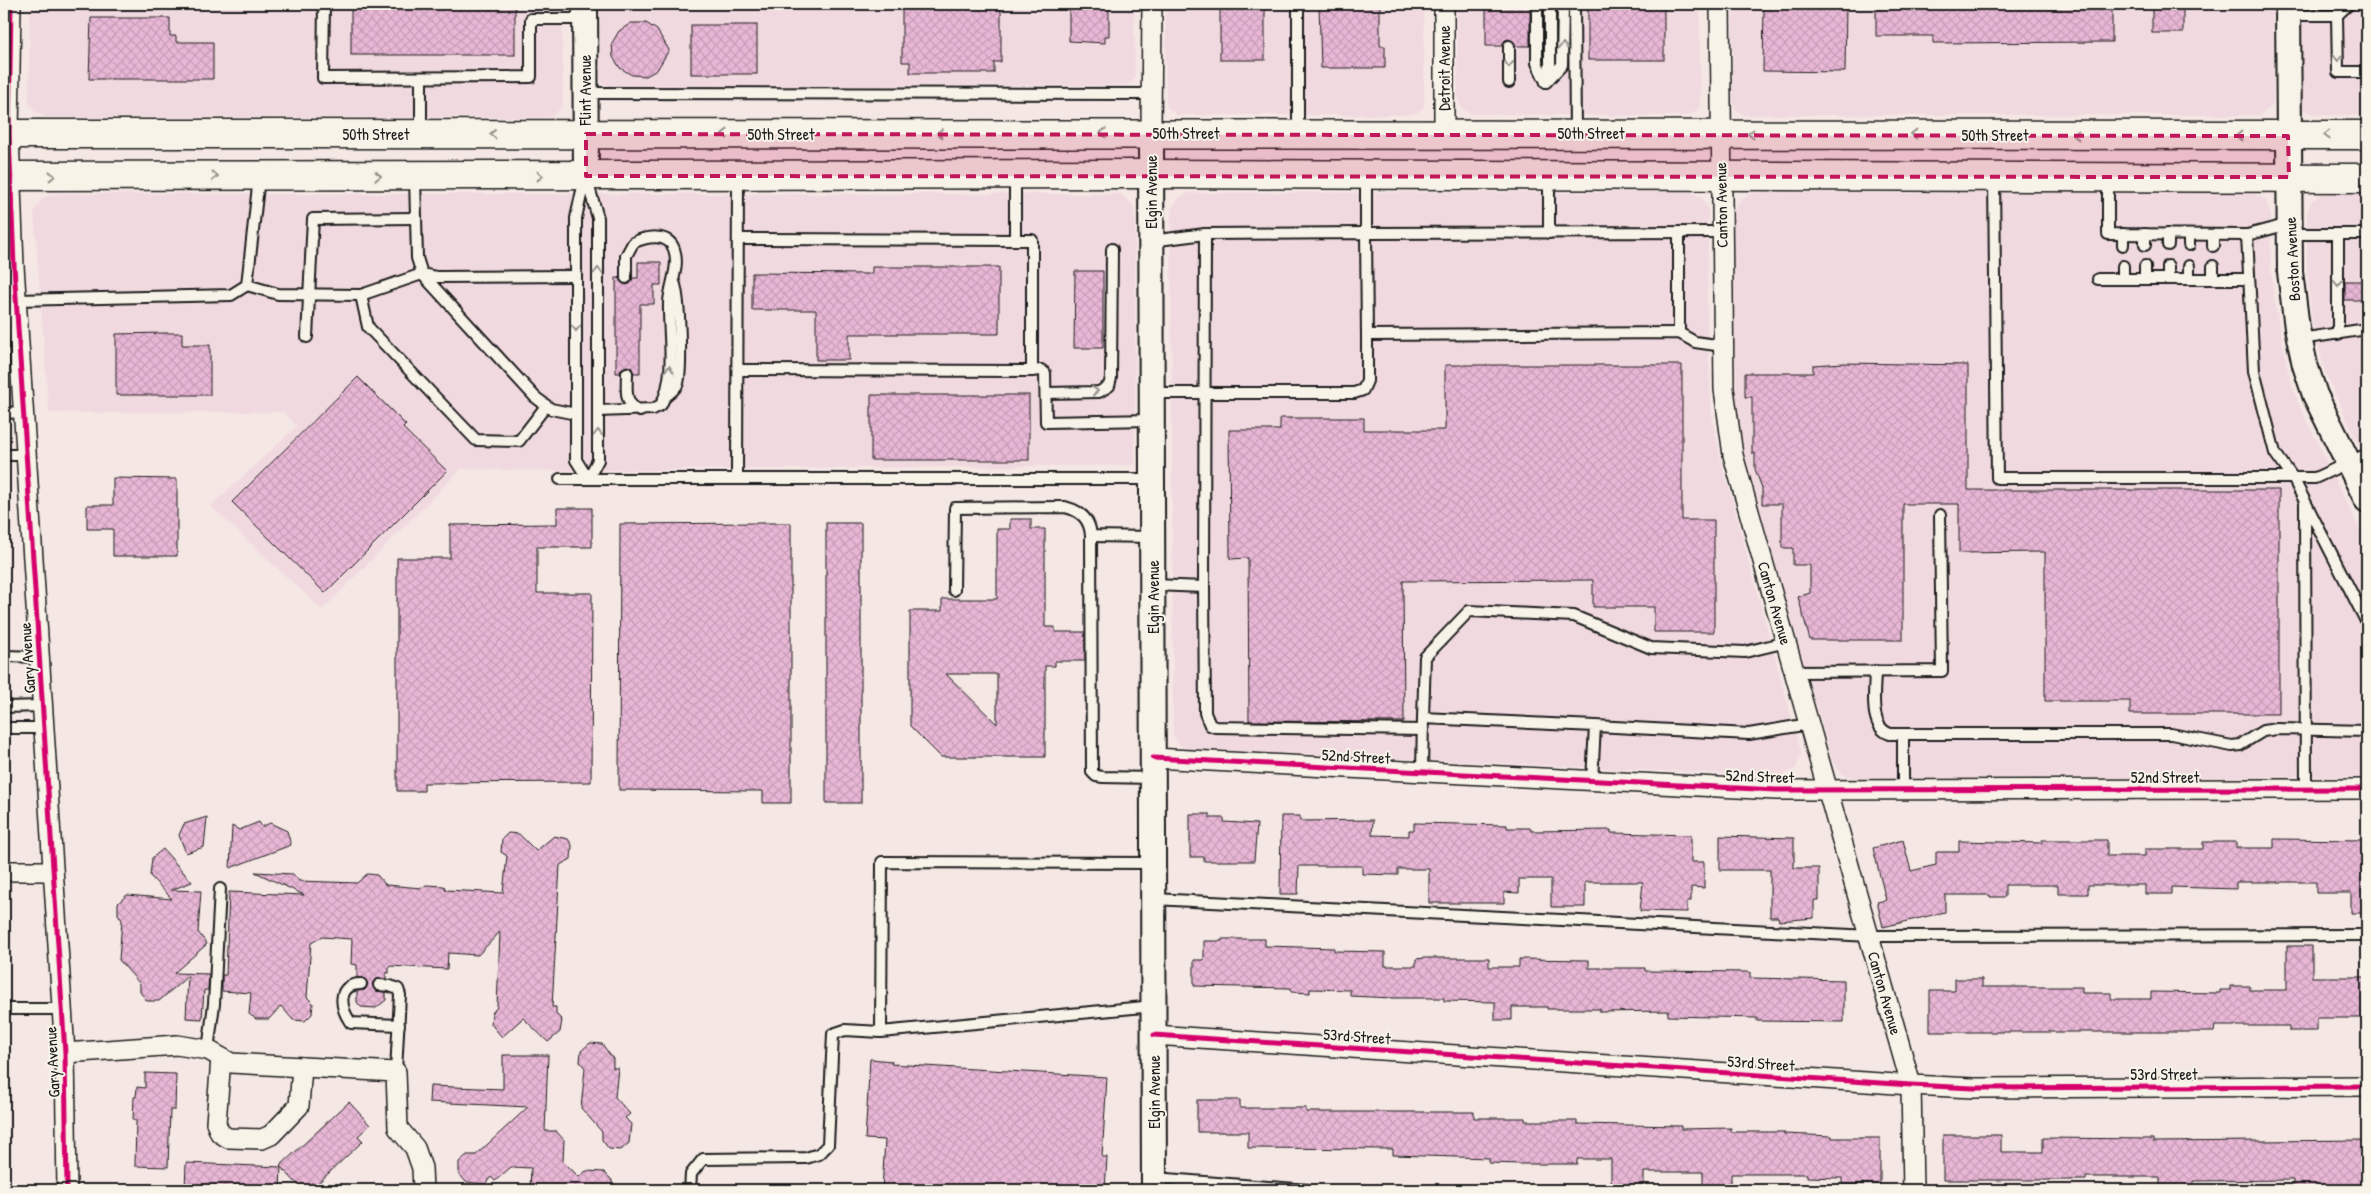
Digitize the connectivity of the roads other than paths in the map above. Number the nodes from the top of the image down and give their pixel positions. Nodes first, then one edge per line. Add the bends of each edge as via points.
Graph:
1 (11, 4) edge
2 (324, 4) edge
3 (1152, 4) edge
4 (1298, 4) edge
5 (1444, 4) edge
6 (1538, 4) edge
7 (1550, 4) edge
8 (1563, 4) edge
9 (1574, 4) edge
10 (1720, 4) edge
11 (2349, 4) edge
12 (2288, 9) edge
13 (585, 11) edge
14 (2337, 15) junction
15 (1509, 46) dead end
16 (2367, 72) edge
17 (421, 78) junction
18 (1509, 82) dead end
19 (1546, 82) junction
20 (586, 93) junction
21 (1152, 94) junction
22 (1152, 133) junction
23 (1298, 133) junction
24 (1444, 133) junction
25 (1575, 133) junction
26 (6, 134) edge
27 (421, 134) junction
28 (586, 134) junction
29 (1720, 134) junction
30 (2367, 135) edge
31 (2288, 136) junction
32 (1015, 174) junction
33 (1152, 174) junction
34 (738, 175) junction
35 (1366, 175) junction
36 (1549, 175) junction
37 (1721, 175) junction
38 (7, 176) edge
39 (259, 176) junction
40 (415, 176) junction
41 (586, 176) junction
42 (1994, 176) junction
43 (2108, 177) junction
44 (2288, 177) junction
45 (2367, 178) edge
46 (416, 218) junction
47 (2289, 229) junction
48 (1679, 232) junction
49 (1722, 232) junction
50 (1366, 233) junction
51 (1549, 233) junction
52 (1205, 234) junction
53 (2123, 234) junction
54 (2146, 234) junction
55 (2168, 234) junction
56 (2338, 234) junction
57 (2367, 234) edge
58 (2247, 235) junction
59 (738, 239) junction
60 (1015, 240) junction
61 (9, 241) edge
62 (1151, 241) junction
63 (2123, 246) dead end
64 (2146, 246) dead end
65 (2168, 246) dead end
66 (1112, 249) dead end
67 (2123, 266) dead end
68 (2146, 266) dead end
69 (2168, 266) dead end
70 (2189, 266) dead end
71 (2213, 266) dead end
72 (422, 274) junction
73 (576, 276) junction
74 (626, 278) dead end
75 (2098, 279) dead end
76 (2123, 279) junction
77 (2146, 279) junction
78 (2168, 279) junction
79 (2189, 279) junction
80 (2214, 279) junction
81 (2249, 279) junction
82 (247, 285) junction
83 (361, 295) junction
84 (308, 296) junction
85 (16, 300) junction
86 (2367, 328) edge
87 (1679, 333) junction
88 (2338, 334) junction
89 (1367, 335) junction
90 (307, 337) dead end
91 (2300, 339) junction
92 (1723, 346) junction
93 (738, 370) junction
94 (1032, 370) junction
95 (627, 373) dead end
96 (1046, 393) junction
97 (1152, 393) junction
98 (1205, 393) junction
99 (546, 406) junction
100 (598, 411) junction
101 (640, 411) junction
102 (24, 412) junction
103 (4, 413) edge
104 (576, 414) junction
105 (1152, 420) junction
106 (4, 455) edge
107 (26, 455) junction
108 (2358, 459) edge
109 (737, 478) junction
110 (2294, 478) junction
111 (560, 479) dead end
112 (588, 479) junction
113 (1152, 479) junction
114 (2305, 500) junction
115 (2367, 500) edge
116 (1940, 515) dead end
117 (1091, 536) junction
118 (1153, 537) junction
119 (1153, 585) junction
120 (1204, 587) junction
121 (954, 590) dead end
122 (2367, 624) edge
123 (1786, 642) junction
124 (4, 656) edge
125 (40, 657) junction
126 (1795, 672) junction
127 (1875, 672) junction
128 (43, 706) junction
129 (4, 707) edge
130 (1423, 718) junction
131 (1809, 724) junction
132 (1595, 726) junction
133 (4, 728) edge
134 (44, 728) junction
135 (1423, 730) junction
136 (2306, 730) junction
137 (2367, 731) edge
138 (1903, 735) junction
139 (1153, 768) junction
140 (1422, 772) junction
141 (1592, 780) junction
142 (2306, 789) junction
143 (2367, 789) edge
144 (1903, 790) junction
145 (1828, 791) junction
146 (1154, 863) junction
147 (4, 871) edge
148 (54, 871) junction
149 (220, 889) dead end
150 (1154, 899) junction
151 (2367, 935) edge
152 (1870, 936) junction
153 (361, 984) dead end
154 (380, 985) dead end
155 (1154, 1006) junction
156 (4, 1009) edge
157 (61, 1009) junction
158 (399, 1025) junction
159 (881, 1032) junction
160 (1154, 1035) junction
161 (64, 1053) junction
162 (214, 1054) junction
163 (302, 1067) junction
164 (396, 1072) junction
165 (1910, 1085) junction
166 (2367, 1086) edge
167 (1154, 1184) edge
168 (67, 1190) edge
169 (422, 1190) edge
170 (690, 1190) edge
171 (1308, 1190) edge
172 (1912, 1190) edge

1 - 26 street, Gary Avenue
2 - 17 lane via 323,78
3 - 21 street, Elgin Avenue
4 - 23 lane
5 - 24 street, Detroit Avenue
6 - 19 lane via 1537,63
7 - 19 lane via 1550,65
19 -> 8 lane via 1562,65
9 - 25 lane
10 - 29 street, Canton Avenue
11 - 14 lane
12 - 14 lane
12 - 31 street, Boston Avenue
13 - 17 lane via 532,19 532,77
13 - 20 street, Flint Avenue
14 -> 16 lane via 2338,72
15 -> 18 lane
17 - 27 lane
20 - 21 lane
20 - 28 street, Flint Avenue
21 - 22 street, Elgin Avenue
22 - 23 main road, 50th Street
22 -> 28 main road, 50th Street
22 - 33 street, Elgin Avenue
23 - 24 main road, 50th Street
24 - 25 main road, 50th Street
25 - 29 main road, 50th Street
26 - 27 main road, 50th Street
26 - 38 street, Gary Avenue
28 -> 27 main road, 50th Street
28 - 41 street, Flint Avenue
31 -> 29 main road, 50th Street
29 - 37 street, Canton Avenue
30 -> 31 main road, 50th Street
31 - 44 street, Boston Avenue
32 - 33 main road
32 - 34 main road
32 - 60 lane
33 - 35 main road
33 - 62 street, Elgin Avenue
34 - 41 main road
34 - 59 lane
35 - 36 main road
35 - 50 lane
36 - 37 main road
36 - 51 lane
37 - 42 main road
37 - 49 street, Canton Avenue
38 -> 39 main road
38 - 61 street, Gary Avenue
39 -> 40 main road
39 - 82 lane
40 -> 41 main road
40 - 46 lane
41 - 73 lane via 576,218
100 -> 41 lane via 598,218
42 - 43 main road
42 - 110 lane via 1997,478
43 - 44 main road
43 - 53 lane via 2108,234
44 - 45 main road
44 - 47 street, Boston Avenue
46 - 72 lane via 417,258
46 - 84 lane via 312,219
47 - 56 lane
47 - 58 lane
47 - 91 street, Boston Avenue via 2290,272
48 - 49 lane
48 - 51 lane
48 - 87 lane
49 - 92 street, Canton Avenue
50 - 51 lane
50 - 52 lane
50 - 89 lane
52 - 62 lane
52 - 98 lane
53 - 54 lane
53 - 63 lane
54 - 55 lane
54 - 64 lane
55 - 58 lane via 2189,240 2213,241
55 - 65 lane
56 - 57 lane
56 -> 88 lane
58 - 81 lane
59 - 60 lane
59 - 93 lane
60 - 94 lane via 1032,240
61 - 85 street, Gary Avenue
62 - 97 street, Elgin Avenue
96 -> 66 lane via 1099,392 1109,386
67 - 76 lane
68 - 77 lane
69 - 78 lane
70 - 79 lane
71 - 80 lane
72 - 73 lane via 436,277
72 - 83 lane
72 - 99 lane
73 -> 104 lane
101 -> 74 lane via 661,405 670,373 669,299 674,282 674,250 670,243 656,238 642,238 633,243 626,256
75 - 76 lane
76 - 77 lane
77 - 78 lane
78 - 79 lane
79 - 80 lane
80 - 81 lane
81 - 110 lane via 2254,371 2275,453
82 - 84 lane via 278,294
82 - 85 lane via 231,295
83 - 84 lane
83 - 99 lane via 368,327 476,440 519,441
84 - 90 lane
85 - 102 street, Gary Avenue
86 - 88 lane
87 - 89 lane
87 - 92 lane via 1695,342
88 - 91 lane
89 - 98 lane via 1368,381 1363,390 1354,393
91 - 108 street, Boston Avenue via 2315,395
92 - 123 street, Canton Avenue via 1724,389 1733,454
93 - 94 lane
93 - 109 lane
94 - 96 lane via 1045,373
95 - 101 lane via 628,402
96 - 105 lane via 1046,422
97 - 98 lane
97 - 105 street, Elgin Avenue
98 - 120 lane
99 - 104 lane
100 - 101 lane
112 -> 100 lane via 598,460
102 - 103 lane
102 - 107 street, Gary Avenue
104 - 112 lane via 576,460
105 - 113 street, Elgin Avenue
106 - 107 lane
107 - 125 street, Gary Avenue
108 - 110 lane via 2315,478
108 - 115 street, Boston Avenue
109 - 112 lane
109 - 113 lane
110 - 114 lane
111 - 112 lane
113 - 118 street, Elgin Avenue
114 - 122 lane
114 - 136 lane
116 - 127 lane via 1942,670
117 - 118 lane
117 - 121 lane via 1084,516 1064,507 955,508
117 - 139 lane via 1092,772 1103,777
118 - 119 street, Elgin Avenue
119 - 120 lane
119 - 139 street, Elgin Avenue
120 - 135 lane via 1205,713 1210,725
123 - 126 street, Canton Avenue
123 - 130 lane via 1745,652 1652,648 1574,616 1468,611 1425,657
124 - 125 lane
125 - 128 street, Gary Avenue
126 - 127 lane
126 - 131 street, Canton Avenue
127 - 138 lane via 1878,727 1884,732
128 - 129 lane
128 - 134 street, Gary Avenue
130 - 132 lane
130 - 135 lane
131 - 132 lane via 1749,734
131 - 145 street, Canton Avenue
132 - 141 lane
133 - 134 lane
134 - 148 street, Gary Avenue
135 - 140 lane
136 - 137 lane
136 - 138 lane via 2263,731 2240,746 2171,734
136 - 142 lane
138 - 144 lane
139 - 140 street, 52nd Street
139 - 146 street, Elgin Avenue
140 - 141 street, 52nd Street
141 - 145 street, 52nd Street
142 - 143 street, 52nd Street
142 - 144 street, 52nd Street
144 - 145 street, 52nd Street
145 - 152 street, Canton Avenue
146 - 150 street, Elgin Avenue
146 - 159 lane via 882,862
147 - 148 street
148 - 157 street, Gary Avenue
149 - 162 lane
150 - 152 lane
150 - 155 street, Elgin Avenue
151 - 152 lane
152 - 165 street, Canton Avenue
153 - 158 lane via 352,984 345,990 342,1001 344,1014 351,1023
154 - 158 lane via 398,989
155 - 159 lane
155 - 160 street, Elgin Avenue
156 - 157 lane
157 - 161 street, Gary Avenue
158 - 164 lane
159 - 170 lane via 845,1030 833,1034 828,1146 819,1154 806,1158 703,1159 691,1174
160 - 165 street, 53rd Street
160 - 167 street, Elgin Avenue
161 - 162 street via 177,1046
161 - 168 street, Gary Avenue
162 - 163 street via 231,1063
162 - 163 street via 216,1122 220,1133 228,1138 270,1135 299,1106
163 - 164 street
164 - 169 street via 398,1128 415,1148 422,1168
165 - 166 street, 53rd Street via 1973,1088
165 - 172 street, Canton Avenue
167 - 171 lane

